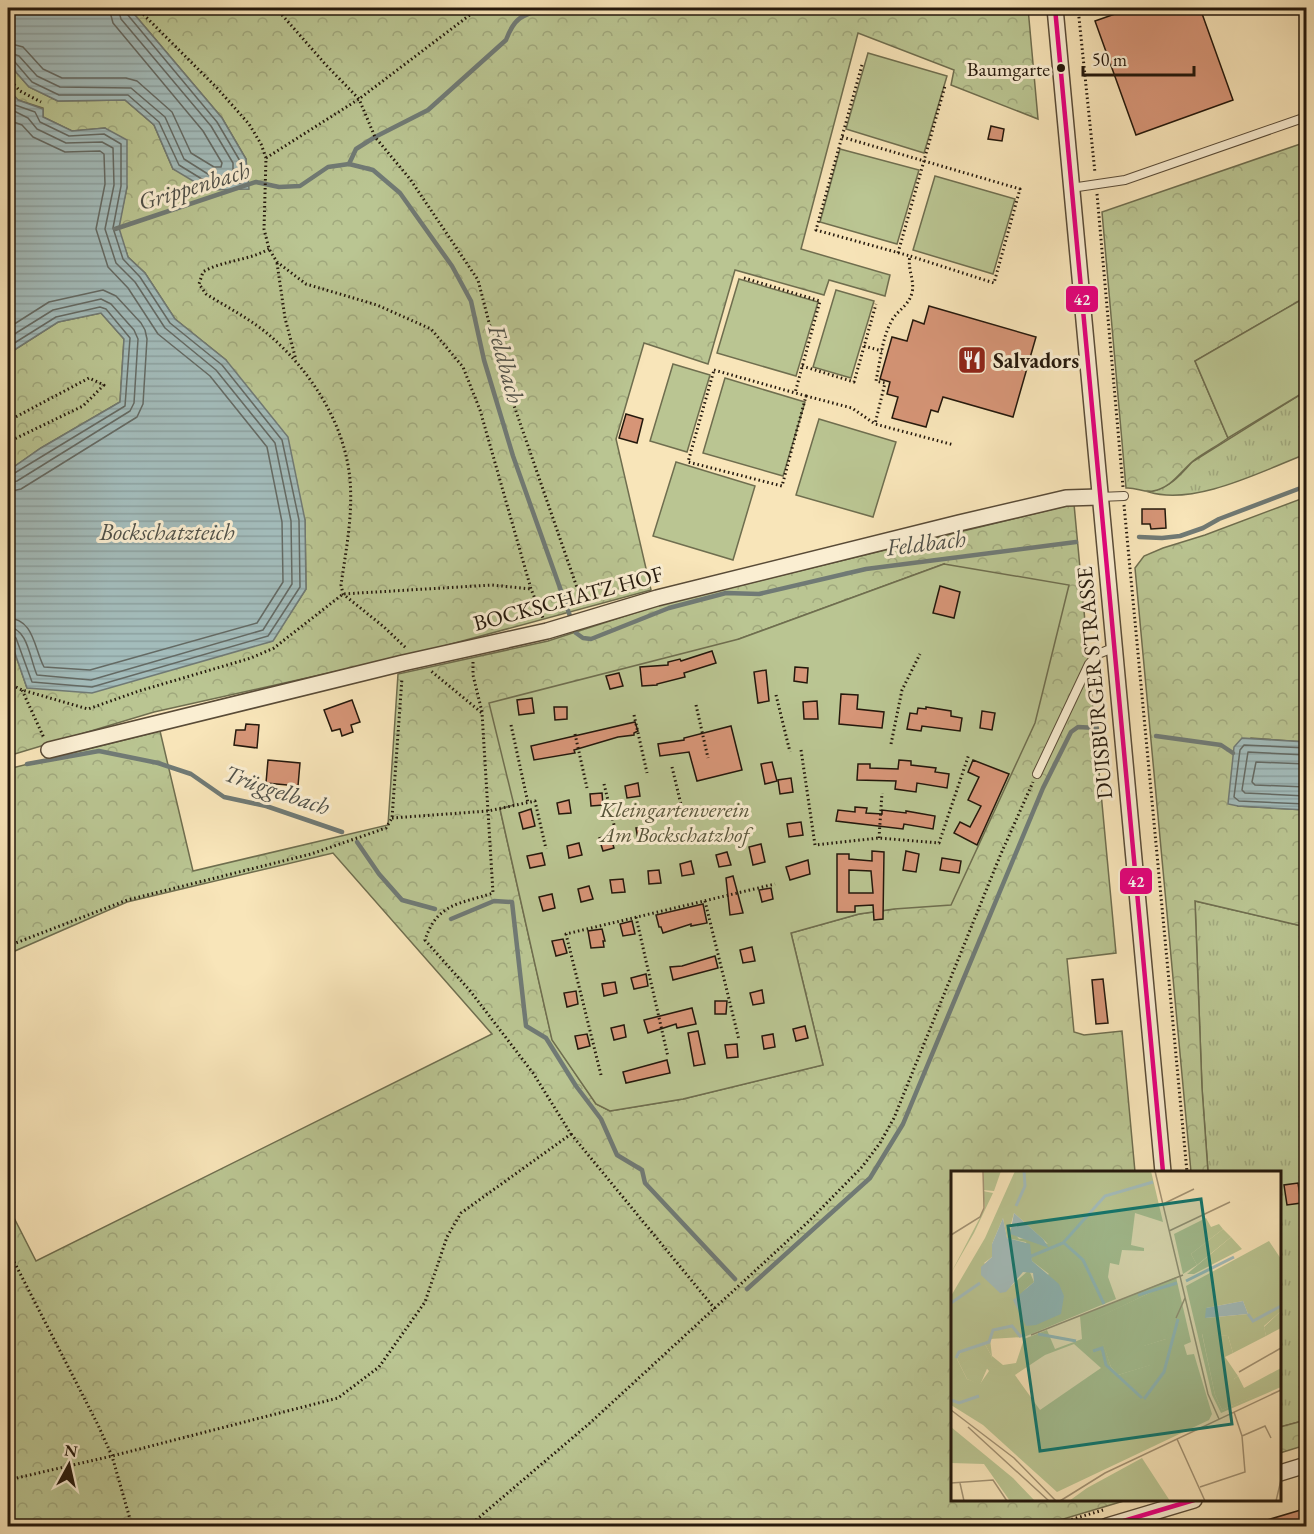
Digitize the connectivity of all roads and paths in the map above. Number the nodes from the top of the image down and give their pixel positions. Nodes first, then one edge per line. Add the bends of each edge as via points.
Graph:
1 (137, 8) edge
2 (276, 8) edge
3 (479, 8) edge
4 (1055, 8) edge
5 (1078, 8) edge
6 (862, 65) dead end
7 (8, 78) edge
8 (945, 86) dead end
9 (359, 99) junction
10 (42, 102) dead end
11 (1306, 117) edge
12 (842, 137) junction
13 (266, 158) junction
14 (924, 160) junction
15 (1096, 185) junction
16 (1071, 188) junction
17 (269, 249) junction
18 (898, 253) junction
19 (910, 256) junction
20 (277, 262) junction
21 (744, 278) dead end
22 (876, 304) dead end
23 (864, 346) junction
24 (882, 351) junction
25 (296, 362) junction
26 (802, 366) junction
27 (795, 393) junction
28 (806, 396) junction
29 (8, 421) edge
30 (875, 424) junction
31 (8, 442) edge
32 (954, 445) dead end
33 (1099, 496) junction
34 (1124, 496) junction
35 (531, 590) junction
36 (343, 594) junction
37 (588, 618) junction
38 (547, 631) junction
39 (474, 646) junction
40 (1113, 648) junction
41 (920, 654) dead end
42 (410, 661) junction
43 (8, 683) edge
44 (22, 690) junction
45 (776, 694) dead end
46 (696, 705) dead end
47 (482, 713) junction
48 (634, 715) dead end
49 (511, 725) dead end
50 (575, 734) dead end
51 (891, 744) dead end
52 (49, 750) joint
53 (801, 750) dead end
54 (790, 752) dead end
55 (969, 754) dead end
56 (708, 758) dead end
57 (672, 767) dead end
58 (647, 773) dead end
59 (1037, 774) joint
60 (604, 784) dead end
61 (587, 788) dead end
62 (882, 793) dead end
63 (528, 803) junction
64 (488, 811) junction
65 (683, 813) dead end
66 (392, 818) junction
67 (617, 837) dead end
68 (879, 838) junction
69 (546, 849) dead end
70 (775, 884) dead end
71 (705, 901) junction
72 (636, 917) junction
73 (8, 946) edge
74 (739, 1040) dead end
75 (668, 1057) dead end
76 (601, 1075) dead end
77 (571, 1134) junction
78 (1163, 1171) edge
79 (1187, 1171) edge
80 (8, 1250) edge
81 (715, 1309) junction
82 (112, 1456) junction
83 (1306, 1465) edge
84 (1281, 1473) edge
85 (8, 1480) edge
86 (1191, 1501) edge
87 (1105, 1510) dead end
88 (132, 1527) edge
89 (469, 1527) edge
90 (1050, 1527) edge
91 (1107, 1527) edge

1 - 13 path via 249,124
2 - 9 path
3 - 9 path
4 - 16 street, DUISBURGER STRASSE
5 - 15 path
6 - 12 path
7 - 10 path via 20,91
8 - 14 path
9 - 13 path
9 - 37 path via 375,137 410,179 478,280 500,365
11 - 15 lane via 1125,180
12 - 14 path
12 - 18 path via 816,230
13 - 17 path via 264,229
14 - 18 path
14 - 19 path via 1020,189 994,283
15 - 16 lane
15 - 34 path
16 - 33 street, DUISBURGER STRASSE
17 - 20 path
17 - 25 path via 211,267 203,272 200,285 206,294 267,334
18 - 19 path
19 - 24 path via 913,290 909,302 889,325
20 - 25 path
20 - 35 path via 306,284 377,305 431,329 463,367 480,410
21 - 26 path via 820,301
22 - 23 path
23 - 24 path
23 - 26 path via 854,382
24 - 30 path via 876,381 885,383
25 - 36 path via 321,395 340,435 350,478
26 - 27 path
27 - 28 path
27 - 28 path via 714,370 688,462 782,486
28 - 30 path via 852,408
29 - 31 path via 89,378 104,386 83,406
30 - 32 path
33 - 34 lane
33 - 37 street, BOCKSCHATZ HOF via 1066,498 980,518
33 - 40 street, DUISBURGER STRASSE
34 - 79 path
35 - 36 path via 492,585
35 - 38 path
36 - 42 path via 384,627
36 - 44 path via 274,648 88,709
37 - 38 street, BOCKSCHATZ HOF
38 - 39 street, BOCKSCHATZ HOF
39 - 42 street, BOCKSCHATZ HOF
39 - 47 path via 473,675
40 - 59 lane via 1098,654 1089,664
40 - 78 street, DUISBURGER STRASSE
41 - 51 path via 902,690
42 - 47 path
42 - 52 street, BOCKSCHATZ HOF
42 - 66 path
43 - 44 path
44 - 52 path
45 - 54 path
46 - 56 path
47 - 64 path
48 - 58 path
49 - 63 path
50 - 61 path
53 - 68 path via 814,845
55 - 68 path via 939,843
57 - 65 path
59 - 81 path via 894,1118 880,1143 807,1223
60 - 67 path
62 - 68 path
63 - 64 path
63 - 69 path via 535,801
64 - 66 path
64 - 77 path via 494,893 445,909 430,923 425,940 533,1073
66 - 73 path via 386,828 311,854 127,900
70 - 71 path
71 - 72 path
71 - 74 path
72 - 75 path
72 - 76 path via 566,934
77 - 81 path
77 - 82 path via 461,1213 447,1237 425,1302 379,1367 338,1398
80 - 82 path
81 - 89 path
82 - 85 path
82 - 88 path
83 - 84 street
86 - 91 street
87 - 90 path

